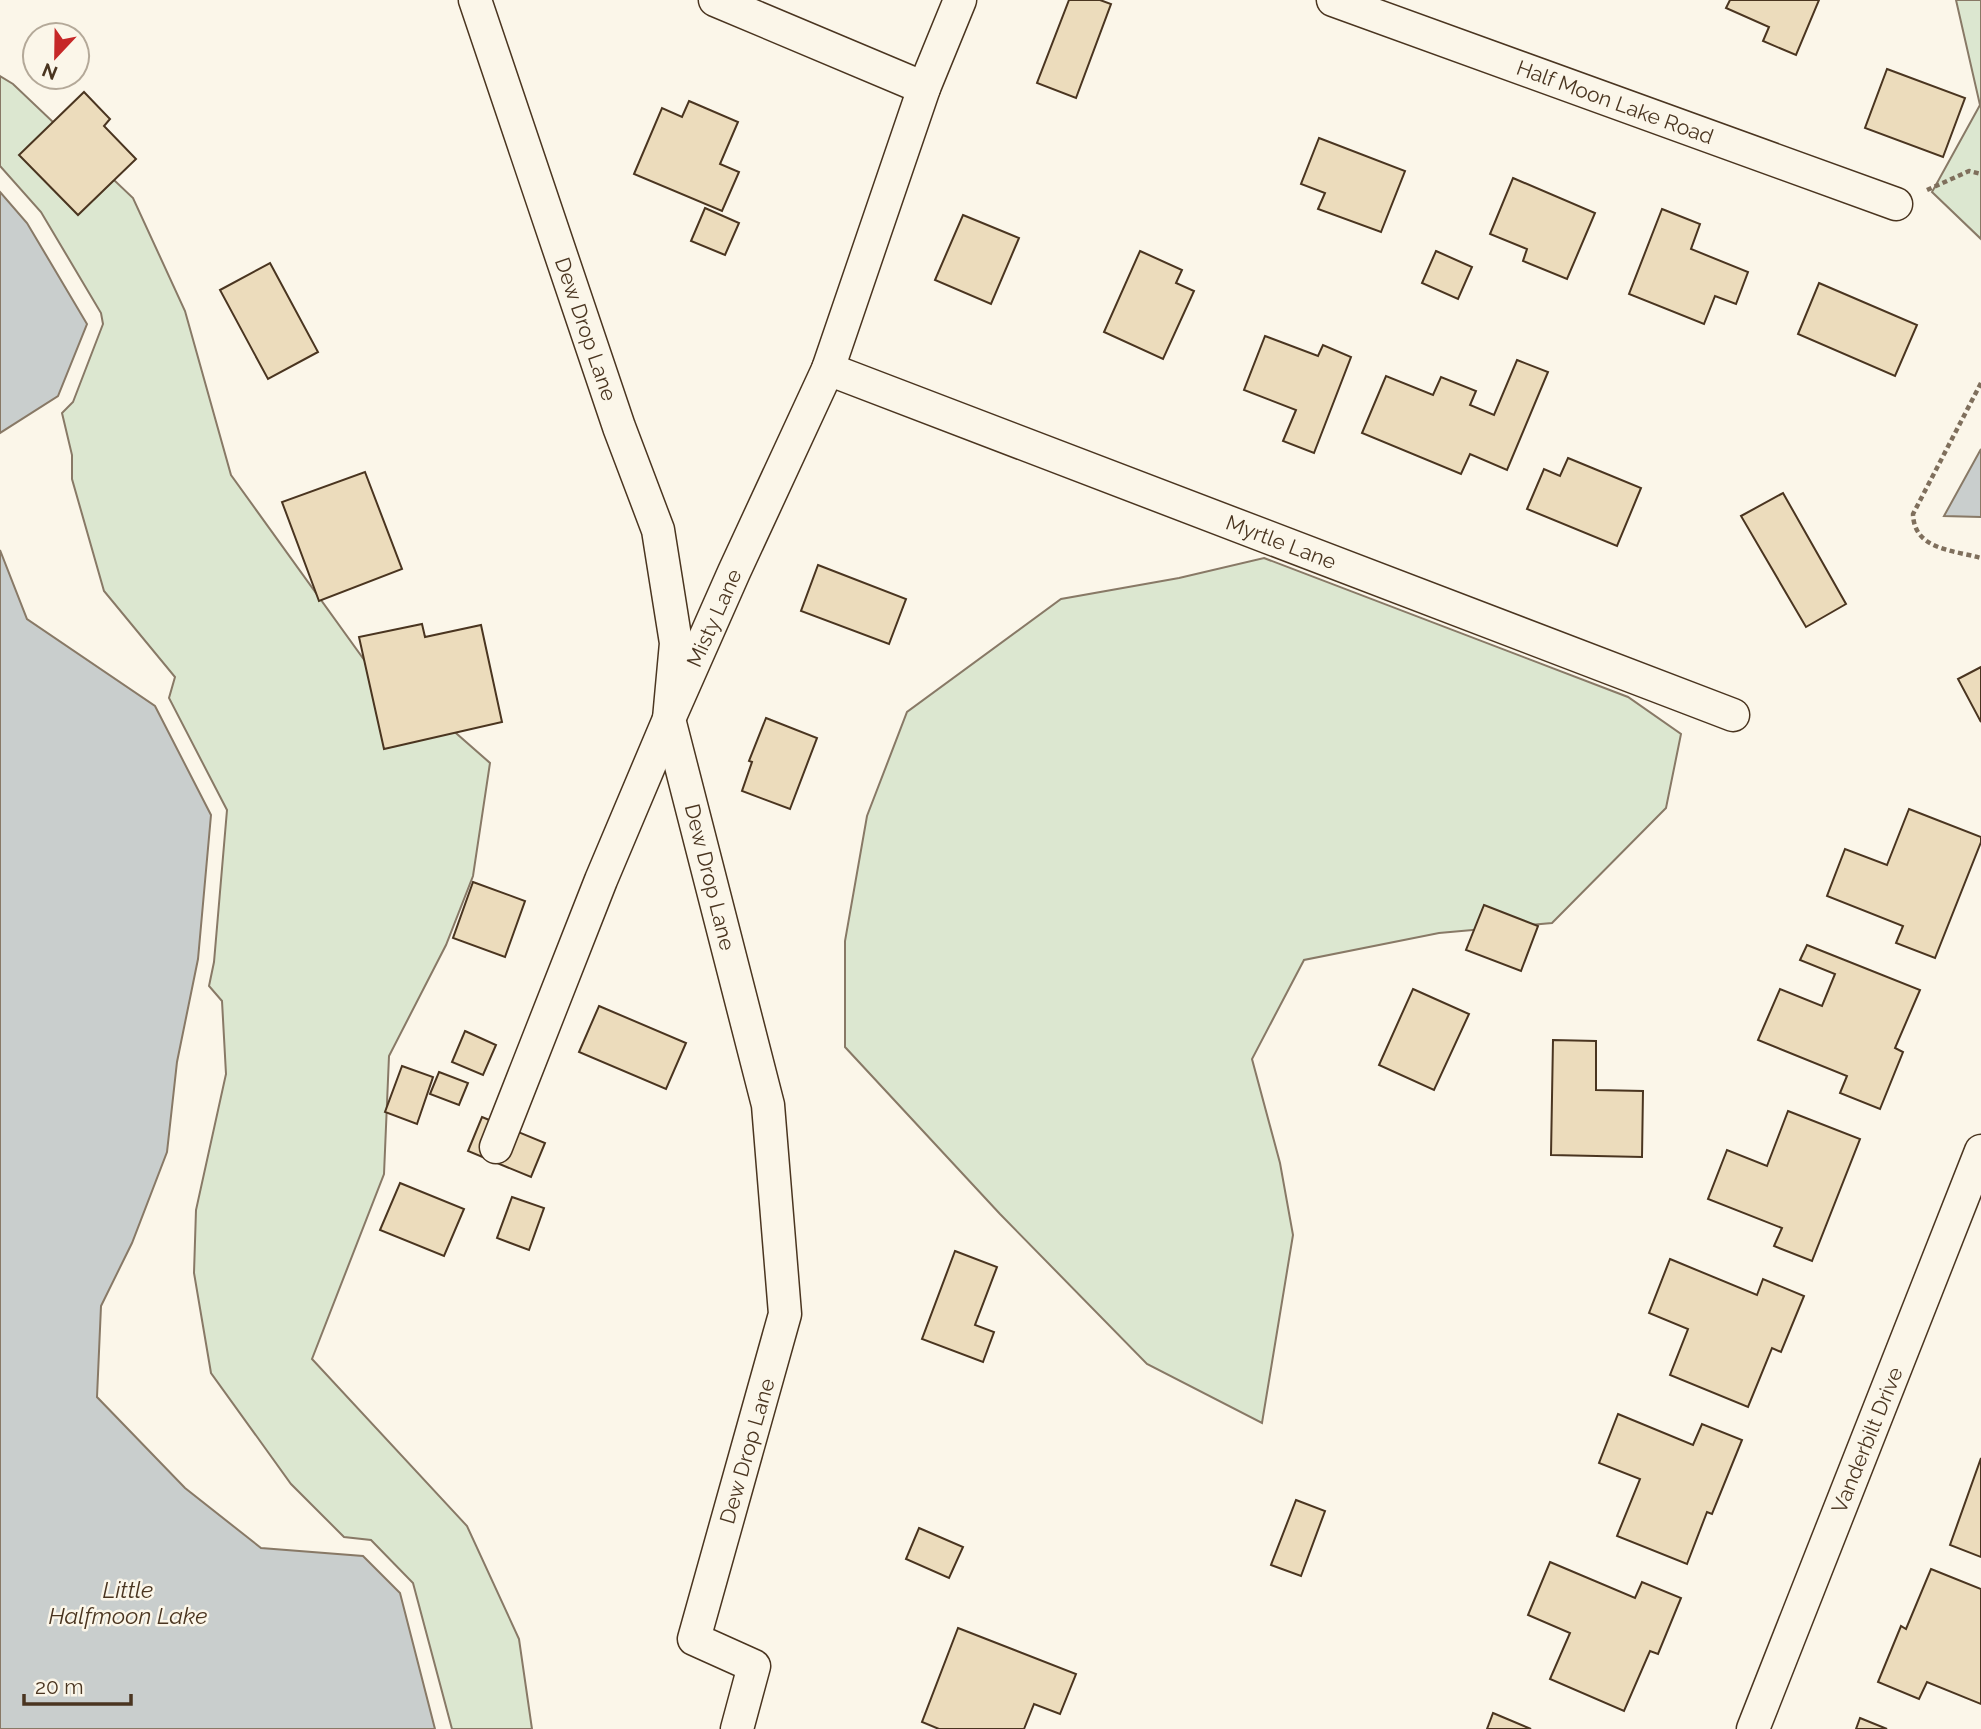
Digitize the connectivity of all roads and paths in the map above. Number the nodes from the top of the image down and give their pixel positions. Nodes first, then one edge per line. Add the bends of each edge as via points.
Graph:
1 (475, 0) edge
2 (715, 0) edge
3 (960, 0) edge
4 (1333, 0) edge
5 (924, 88) junction
6 (1981, 174) edge
7 (1896, 204) joint
8 (828, 369) junction
9 (1981, 383) edge
10 (1981, 558) edge
11 (1733, 715) dead end
12 (669, 719) junction
13 (496, 1147) dead end
14 (1981, 1151) edge
15 (737, 1729) edge
16 (1753, 1729) edge

1 - 12 street, Dew Drop Lane via 658,530 676,643
2 - 5 street
3 - 5 street
4 - 7 street, Half Moon Lake Road
5 - 8 street, Misty Lane
6 - 7 path via 1969,171
8 - 11 street, Myrtle Lane
8 - 12 street, Misty Lane
9 - 10 path via 1913,514 1913,527 1932,544
12 - 13 street, Misty Lane
12 - 15 street, Dew Drop Lane via 768,1105 786,1314 694,1639 754,1666
14 - 16 street, Vanderbilt Drive

